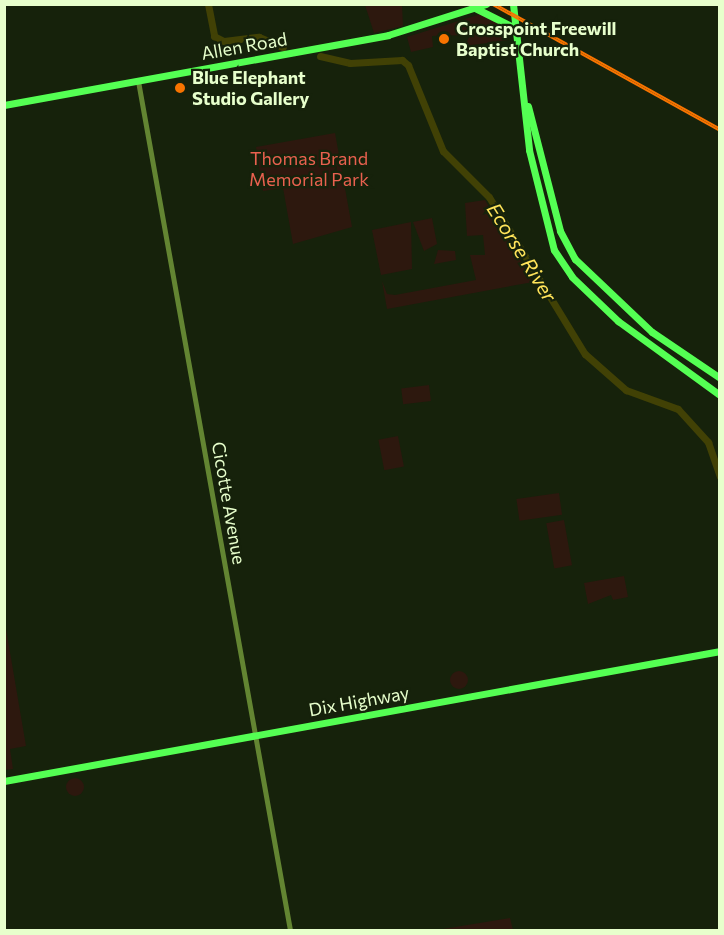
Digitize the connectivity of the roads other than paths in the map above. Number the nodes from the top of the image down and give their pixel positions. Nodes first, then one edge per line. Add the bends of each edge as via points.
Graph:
1 (486, 4) edge
2 (513, 4) edge
3 (475, 8) junction
4 (517, 29) junction
5 (138, 81) junction
6 (525, 98) junction
7 (4, 105) edge
8 (720, 378) edge
9 (720, 395) edge
10 (720, 651) edge
11 (255, 735) junction
12 (4, 780) edge
13 (290, 930) edge

1 - 3 main road, Allen Road
2 - 4 main road
3 - 4 main road
3 - 5 main road, Allen Road via 388,35
4 - 6 main road
5 - 7 main road, Allen Road
5 - 11 street, Cicotte Avenue
6 - 8 main road via 560,231 575,259 645,326
6 - 9 main road via 540,211 562,264 633,334
10 - 11 main road, Dix Highway
11 - 12 main road, Dix Highway
11 - 13 street, Cicotte Avenue

